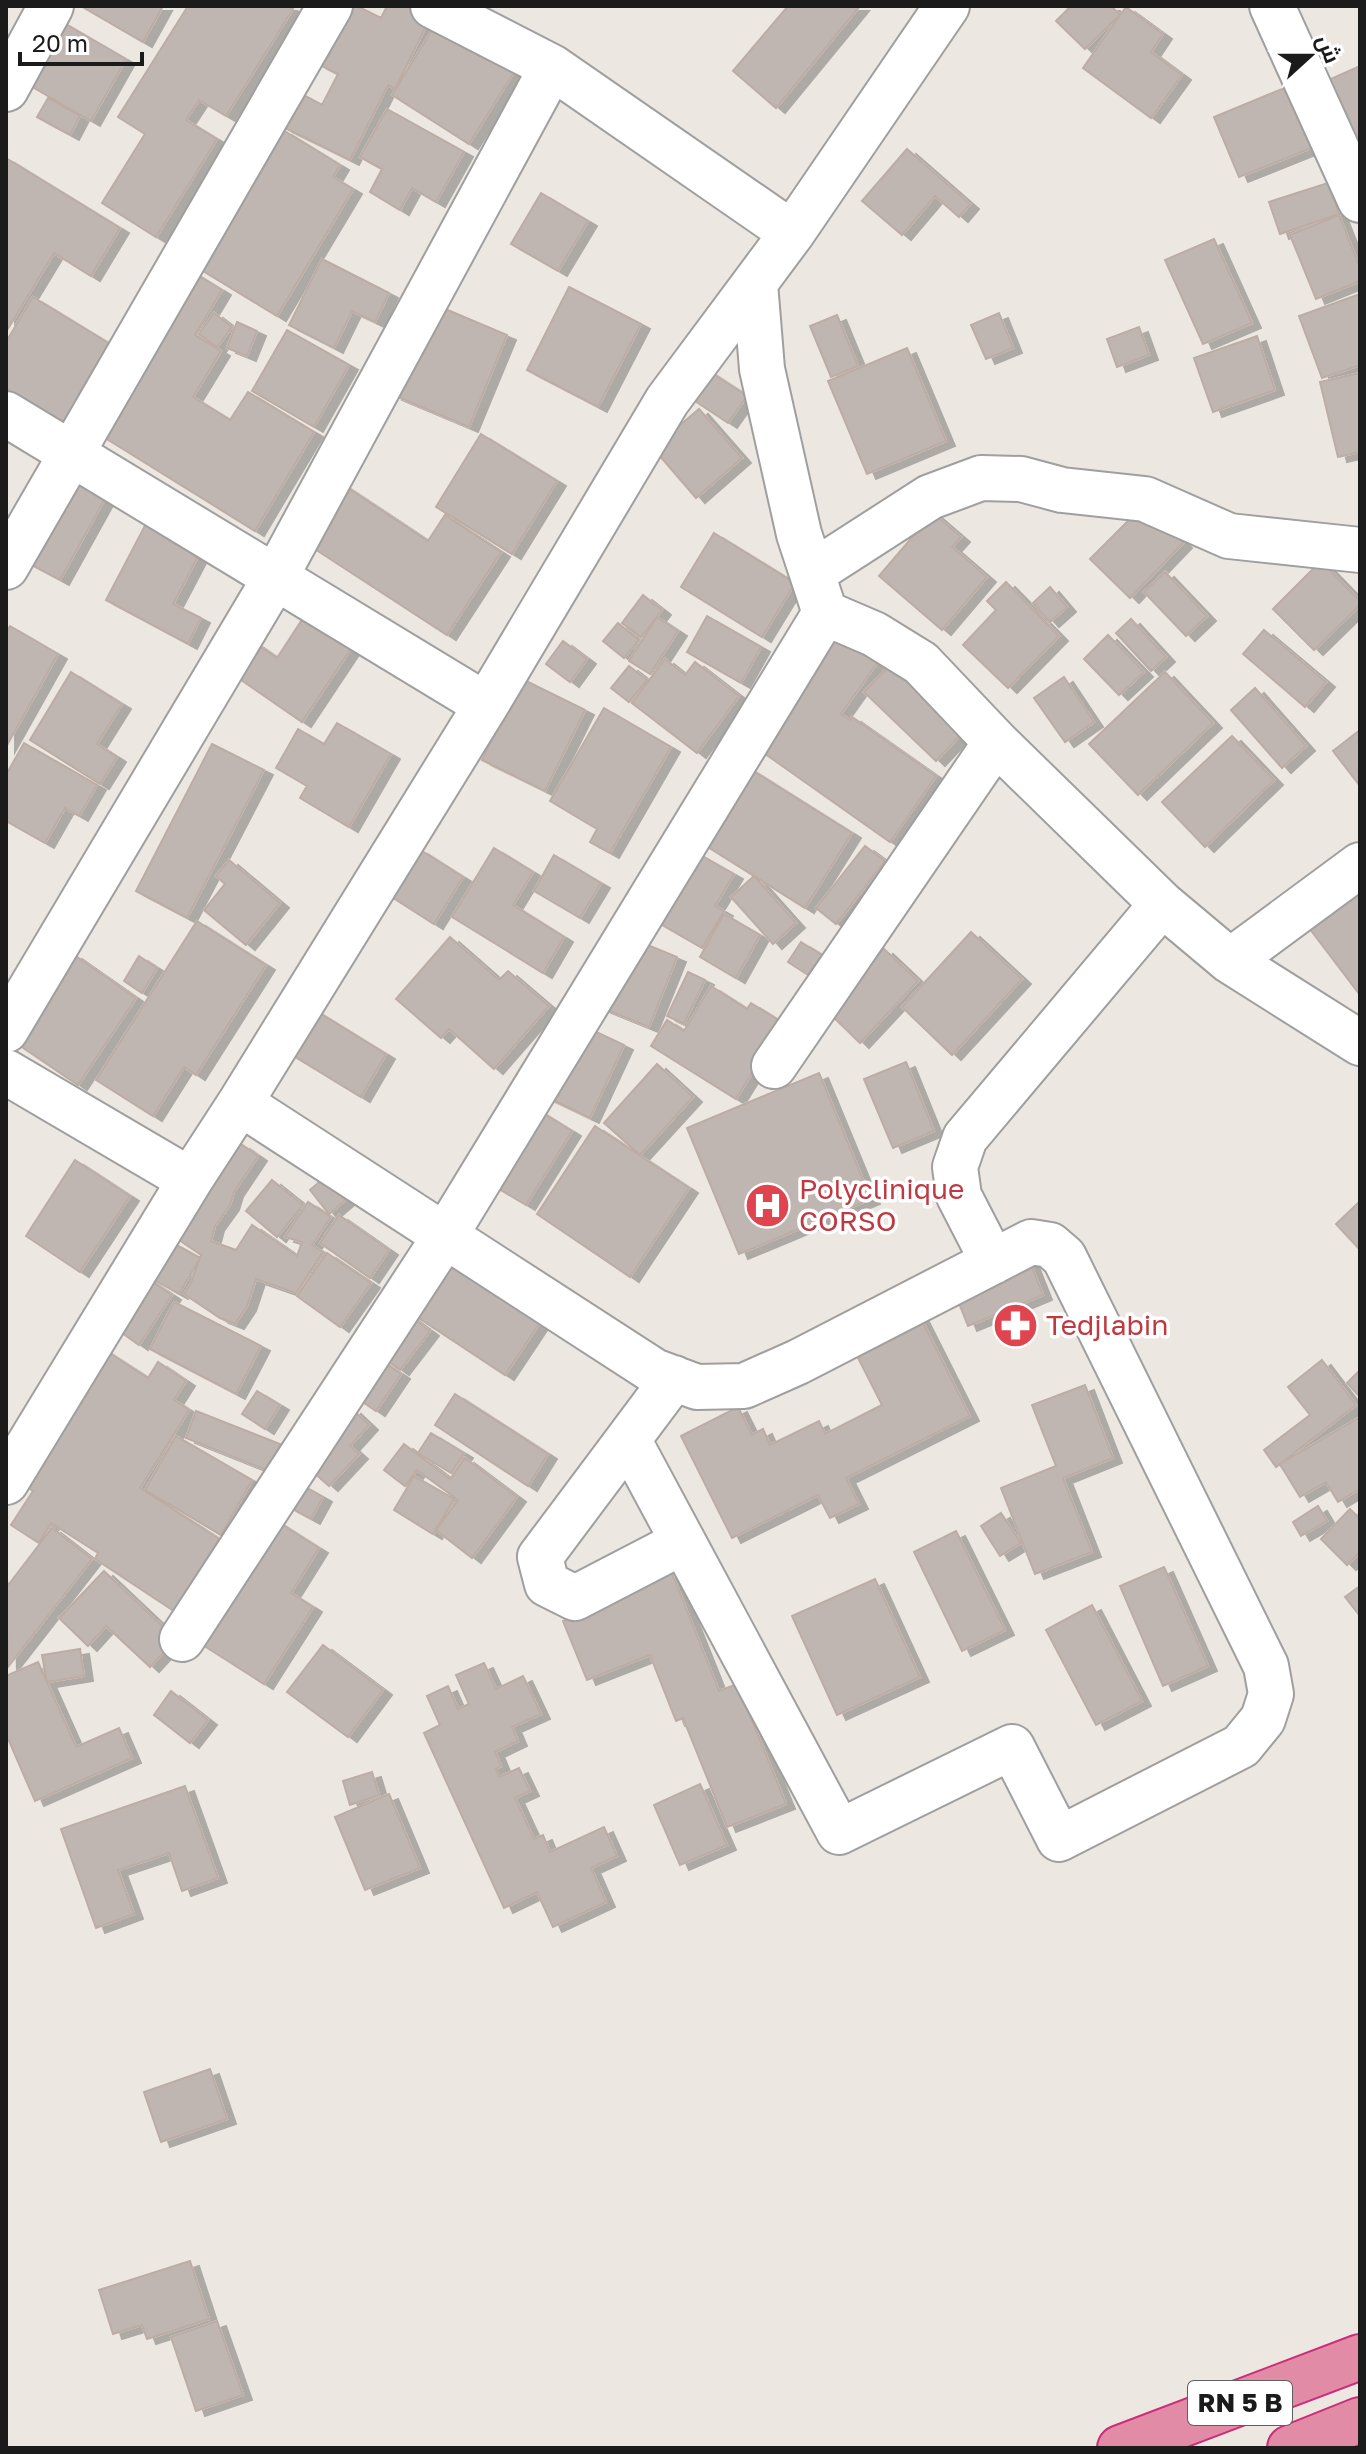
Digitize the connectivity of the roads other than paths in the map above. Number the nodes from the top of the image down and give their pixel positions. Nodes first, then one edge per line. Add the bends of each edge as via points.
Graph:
1 (51, 6) edge
2 (330, 6) edge
3 (433, 6) edge
4 (947, 6) edge
5 (1272, 6) edge
6 (552, 67) junction
7 (6, 89) edge
8 (1360, 200) edge
9 (792, 233) junction
10 (755, 283) junction
11 (6, 414) edge
12 (71, 453) junction
13 (1360, 550) edge
14 (6, 567) edge
15 (812, 573) junction
16 (275, 578) junction
17 (825, 613) junction
18 (486, 705) junction
19 (996, 742) junction
20 (1360, 865) edge
21 (1162, 904) junction
22 (1230, 961) junction
23 (6, 1030) edge
24 (1360, 1043) edge
25 (774, 1066) dead end
26 (6, 1072) edge
27 (240, 1103) junction
28 (190, 1180) junction
29 (445, 1236) junction
30 (993, 1262) junction
31 (674, 1378) junction
32 (629, 1441) junction
33 (6, 1482) edge
34 (683, 1542) junction
35 (182, 1639) dead end
36 (1360, 2357) edge
37 (1360, 2420) edge
38 (1120, 2448) edge
39 (1290, 2448) edge

1 - 7 street
2 - 12 street
3 - 6 street
4 - 9 street
5 - 8 street
6 - 9 street
6 - 16 street
9 - 10 street
10 - 15 street via 762,369
10 - 18 street via 667,401
11 - 12 street
12 - 14 street
12 - 16 street
13 - 15 street via 1229,536 1145,499 1062,490 1021,479 981,478 930,497
15 - 17 street
16 - 18 street
16 - 23 street
17 - 19 street via 874,634 921,663
17 - 29 street
18 - 27 street
19 - 21 street
19 - 25 street
20 - 22 street
21 - 22 street
21 - 30 street via 965,1138 955,1167 959,1196
22 - 24 street
26 - 28 street
27 - 28 street
27 - 29 street
28 - 33 street
29 - 31 street via 654,1371
29 - 35 street
30 - 31 street via 744,1386 697,1387
30 - 34 street via 1031,1242 1050,1245 1064,1257 1266,1666 1271,1694 1263,1719 1241,1746 1059,1839 1012,1747 839,1832
31 - 32 street
32 - 34 street
32 - 34 street via 540,1557 547,1584 575,1598
36 - 38 highway, RN 5 B
37 - 39 highway, RN 5 B

